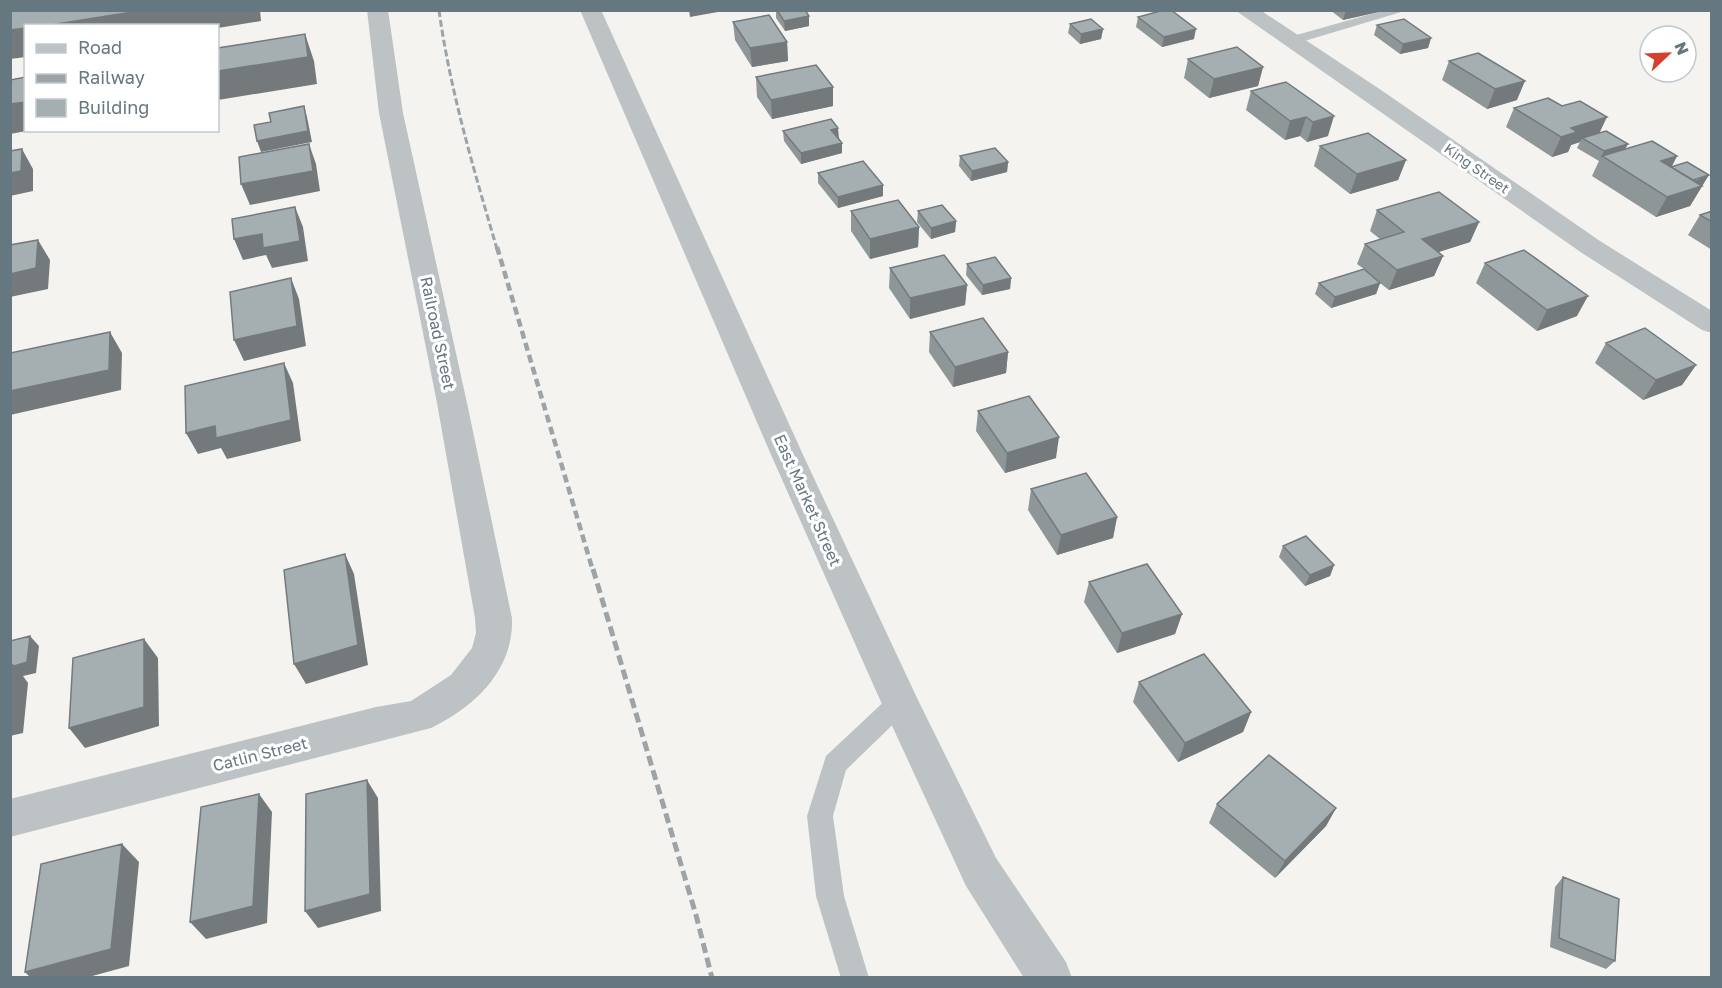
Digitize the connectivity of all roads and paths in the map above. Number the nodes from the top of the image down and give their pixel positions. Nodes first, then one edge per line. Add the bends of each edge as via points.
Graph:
1 (377, 10) edge
2 (590, 10) edge
3 (1245, 10) edge
4 (1402, 10) edge
5 (1291, 41) junction
6 (1712, 324) edge
7 (489, 654) joint
8 (900, 702) junction
9 (10, 818) edge
10 (855, 978) edge
11 (1050, 978) edge

1 - 7 street, Railroad Street via 391,113 494,614 495,634
2 - 8 street, East Market Street
3 - 5 street, King Street
4 - 5 lane
5 - 6 street, King Street via 1591,247
7 - 9 street, Catlin Street via 476,676 456,695 418,715
8 - 10 lane via 835,764 819,816 830,896
8 - 11 street, East Market Street via 981,872

